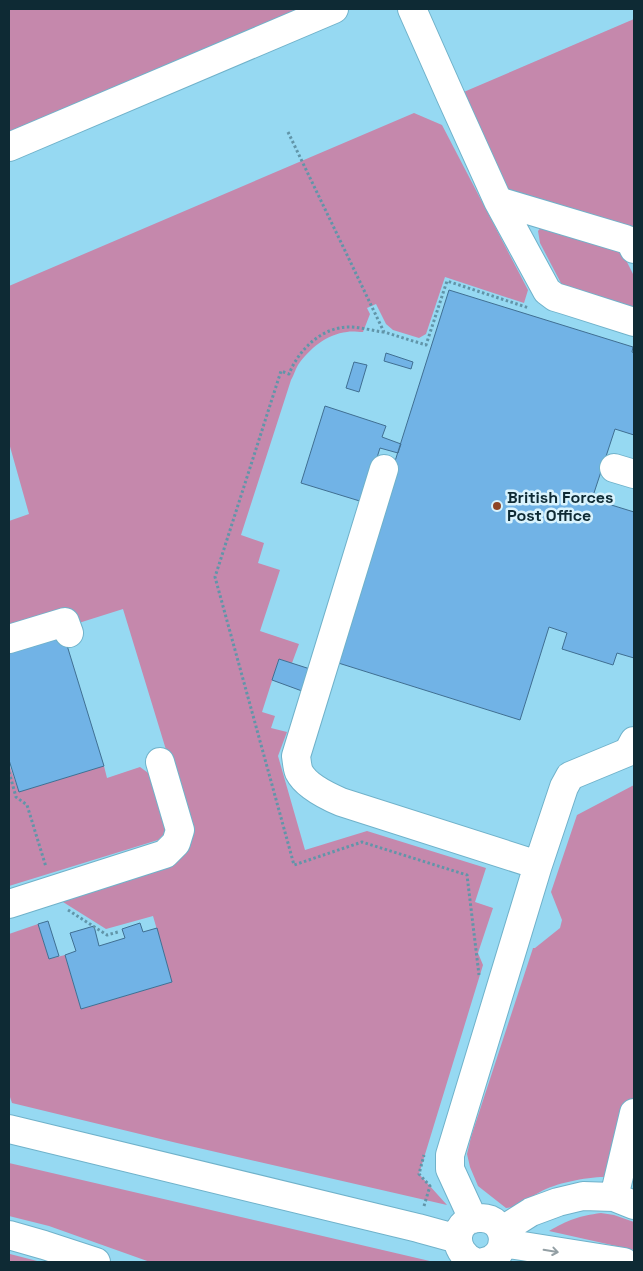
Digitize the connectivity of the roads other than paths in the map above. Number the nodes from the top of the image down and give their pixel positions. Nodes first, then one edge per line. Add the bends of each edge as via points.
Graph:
1 (334, 9) edge
2 (412, 9) edge
3 (9, 147) edge
4 (498, 201) junction
5 (634, 249) edge
6 (634, 322) edge
7 (384, 469) dead end
8 (69, 633) dead end
9 (9, 639) edge
10 (634, 741) edge
11 (160, 762) dead end
12 (538, 864) junction
13 (9, 904) edge
14 (634, 1113) edge
15 (9, 1129) edge
16 (624, 1201) edge
17 (9, 1235) edge
18 (481, 1250) edge
19 (96, 1262) edge
20 (624, 1262) edge

1 - 3 street
2 - 4 street
4 - 5 street via 625,239
4 - 6 street via 547,291
7 - 12 street via 296,756 300,774 311,785 340,802
8 - 9 street via 65,622
10 - 12 street via 628,752 570,776
11 - 13 street via 180,830 176,843 165,854
12 - 18 street via 450,1155 450,1169
14 - 16 street
15 - 18 street via 418,1228
16 - 18 street via 583,1196 558,1202 531,1212
17 - 19 street
18 -> 20 street

